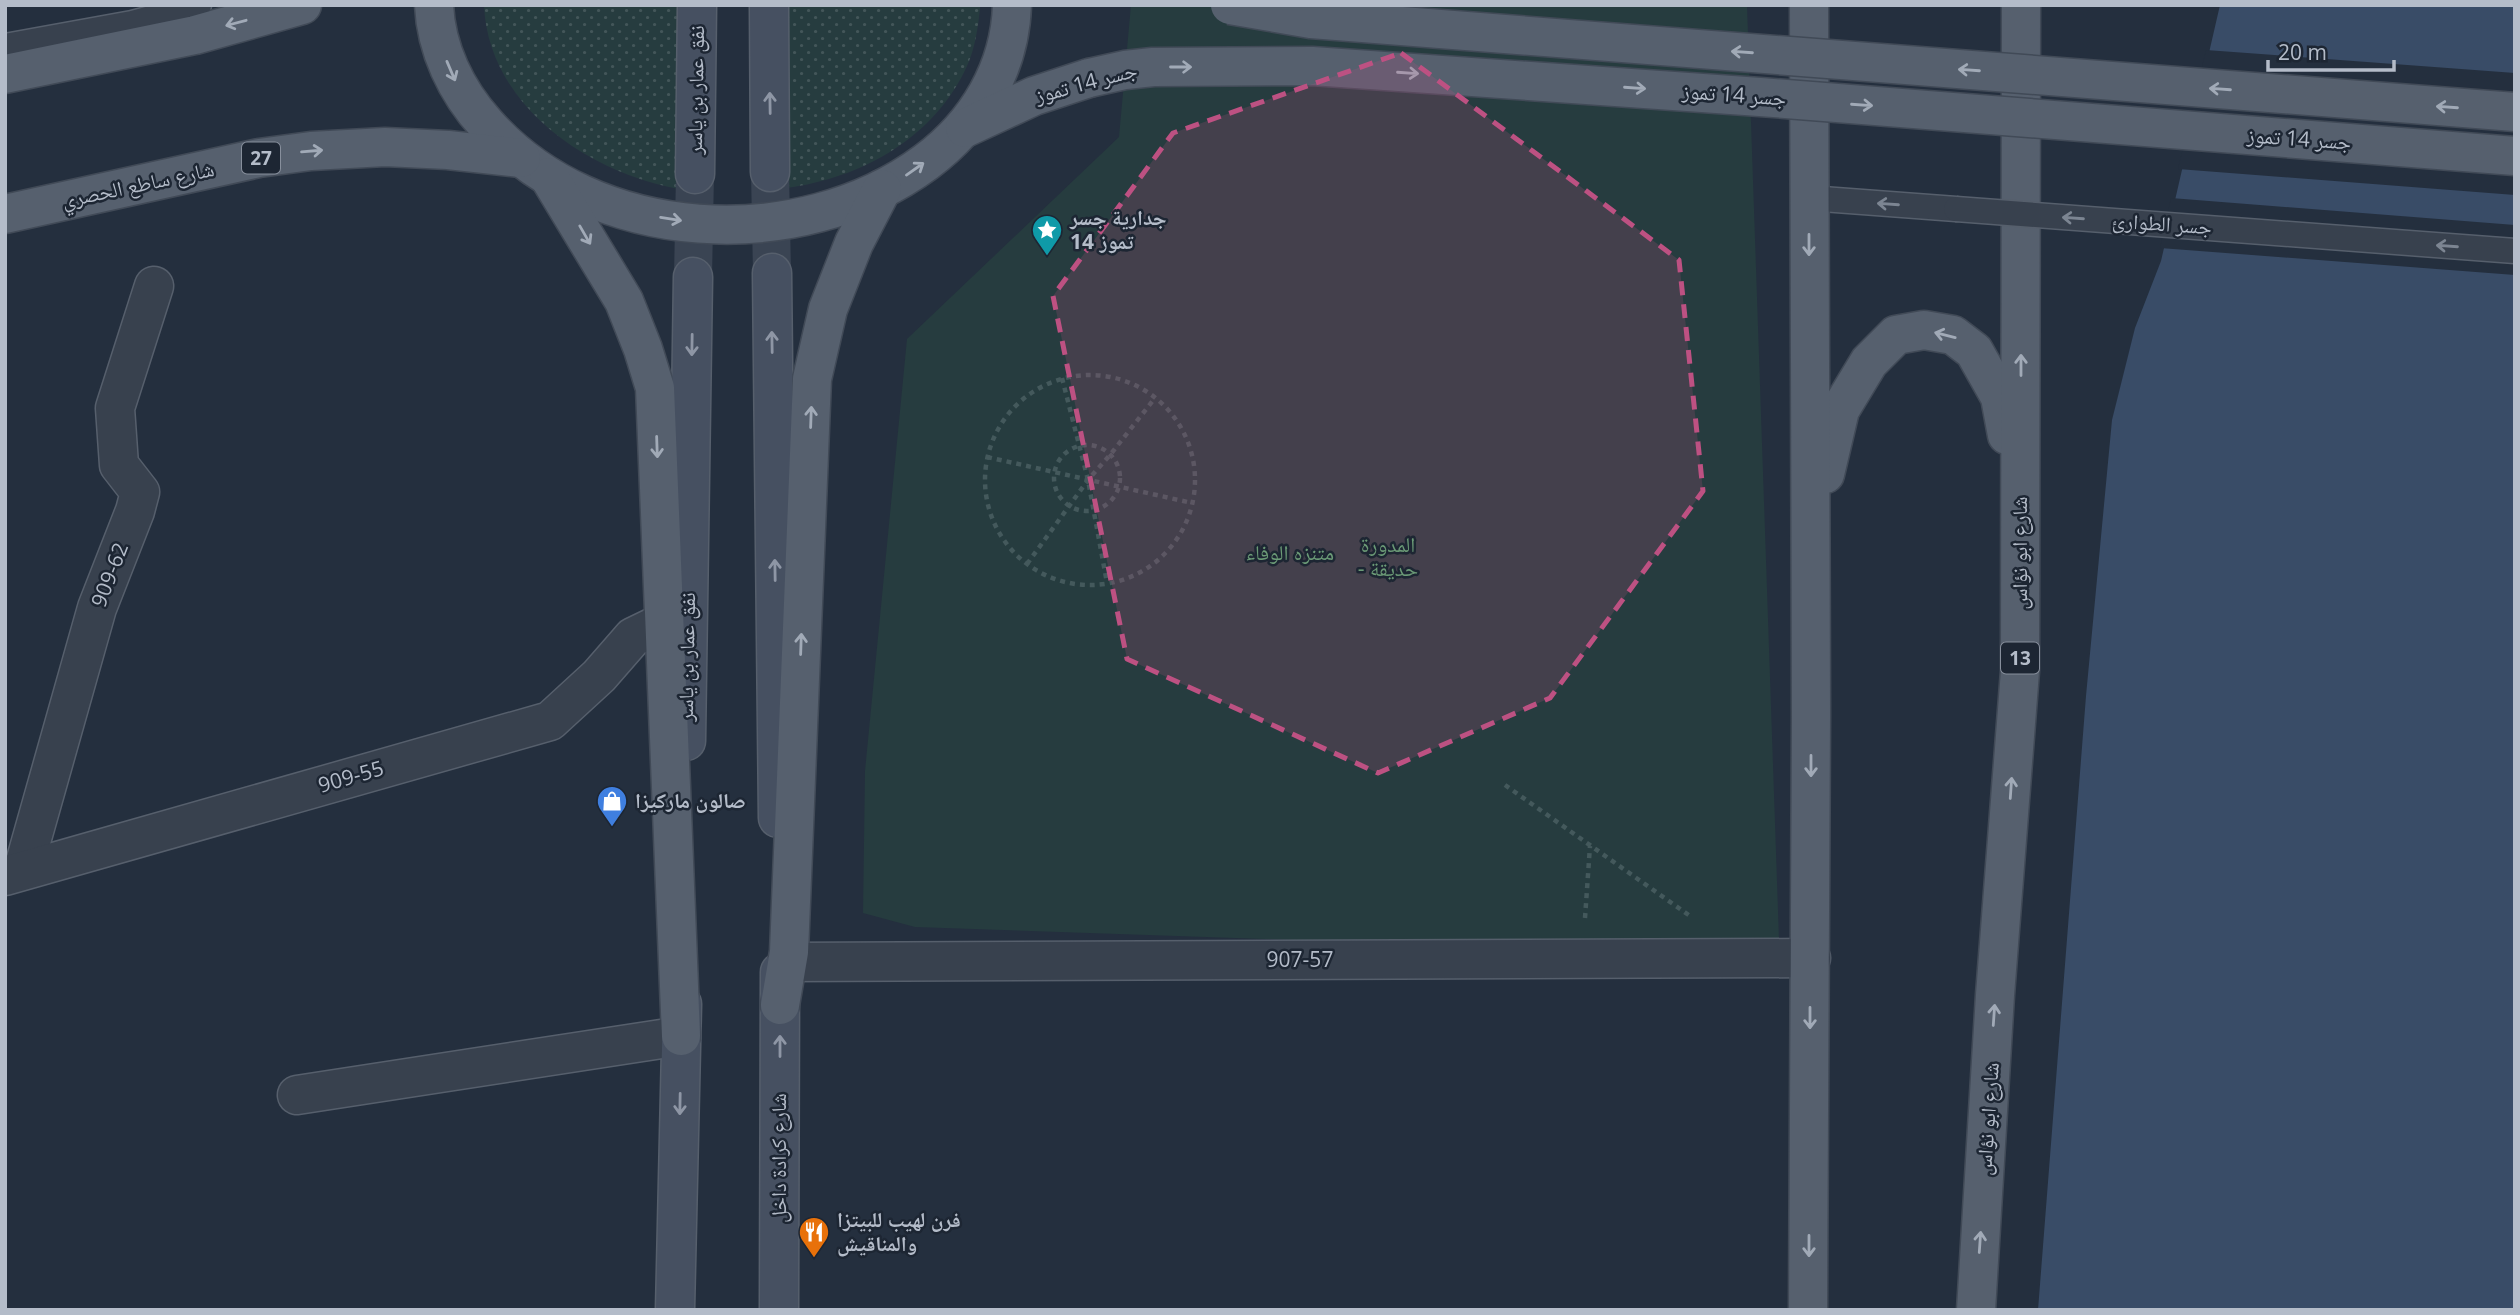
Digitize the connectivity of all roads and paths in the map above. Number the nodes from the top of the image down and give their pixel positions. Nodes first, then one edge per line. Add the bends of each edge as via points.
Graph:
1 (199, 5) edge
2 (302, 5) edge
3 (434, 5) edge
4 (697, 5) edge
5 (769, 5) edge
6 (1012, 5) edge
7 (1230, 5) edge
8 (1808, 5) edge
9 (2021, 5) edge
10 (5, 46) edge
11 (5, 74) edge
12 (2515, 112) edge
13 (963, 129) junction
14 (2515, 156) edge
15 (535, 167) junction
16 (770, 172) tunnel mouth
17 (695, 174) tunnel mouth
18 (882, 189) junction
19 (1809, 198) junction
20 (5, 214) edge
21 (2515, 251) edge
22 (772, 273) tunnel mouth
23 (693, 277) tunnel mouth
24 (154, 286) dead end
25 (1062, 379) junction
26 (1155, 398) junction
27 (1078, 447) junction
28 (1110, 456) junction
29 (987, 457) junction
30 (1055, 472) junction
31 (1087, 480) junction
32 (1119, 486) junction
33 (1192, 503) junction
34 (1069, 506) junction
35 (1092, 511) junction
36 (1027, 564) junction
37 (1107, 583) junction
38 (664, 622) junction
39 (2020, 671) junction
40 (1811, 715) junction
41 (1505, 786) dead end
42 (1590, 845) junction
43 (14, 873) edge
44 (1748, 958) junction
45 (1811, 958) junction
46 (1582, 959) junction
47 (788, 962) junction
48 (780, 1005) junction
49 (681, 1036) junction
50 (297, 1094) dead end
51 (675, 1310) edge
52 (779, 1310) edge
53 (1808, 1310) edge
54 (1976, 1310) edge

1 - 10 lane via 132,23
2 -> 11 main road via 195,35
3 -> 15 main road via 443,52 456,83 496,136
4 - 17 main road, نفق عمار بن ياسر
16 -> 5 main road
6 - 13 main road via 998,73
12 -> 7 main road, جسر 14 تموز, bridge via 1311,19
8 - 19 main road
39 -> 9 main road, شارع ابو نؤاس / 13
13 -> 14 main road, جسر 14 تموز, bridge via 1034,96 1125,70 1312,66
18 -> 13 main road via 912,172
15 -> 18 main road via 611,206 714,224 749,224 818,213
20 -> 15 main road, شارع ساطع الحصري / 27 via 259,158 311,151 448,149
15 -> 38 main road via 624,301 655,388
47 -> 18 main road via 812,379 828,309
21 -> 19 lane, جسر الطوارئ, bridge
19 -> 40 main road
48 -> 22 main road
23 -> 49 main road, نفق عمار بن ياسر
24 - 43 street, 909-62 via 115,408 119,466 140,492 97,608
25 - 26 path via 1081,375 1118,379
25 - 27 path
25 - 29 path via 1022,399 1001,425
26 - 28 path
26 - 33 path via 1188,443 1193,463
27 - 28 path via 1091,445
27 - 30 path via 1065,454
27 - 31 path
28 - 31 path
28 - 32 path via 1119,471
29 - 30 path
29 - 36 path via 987,499 993,519 1002,537
30 - 31 path
30 - 34 path via 1057,491
31 - 32 path
31 - 34 path
31 - 35 path
32 - 33 path
32 - 35 path via 1111,501
33 - 37 path via 1171,547 1153,564
34 - 35 path
34 - 36 path
35 - 37 path
36 - 37 path via 1056,579 1082,585
38 - 43 street, 909-55 via 633,636 550,722
38 - 49 main road
39 -> 40 main road via 2011,452 2000,397 1974,351 1953,335 1924,330 1896,335 1869,362 1840,410 1823,482
54 -> 39 main road, شارع ابو نؤاس / 13
40 -> 45 main road
41 - 42 path
42 - 44 path
42 - 46 path
44 - 45 street, 907-57
44 - 46 street, 907-57
45 -> 53 main road
46 - 47 street, 907-57
47 - 48 main road
52 -> 48 main road, شارع كرادة داخل
49 - 50 street
49 -> 51 main road

